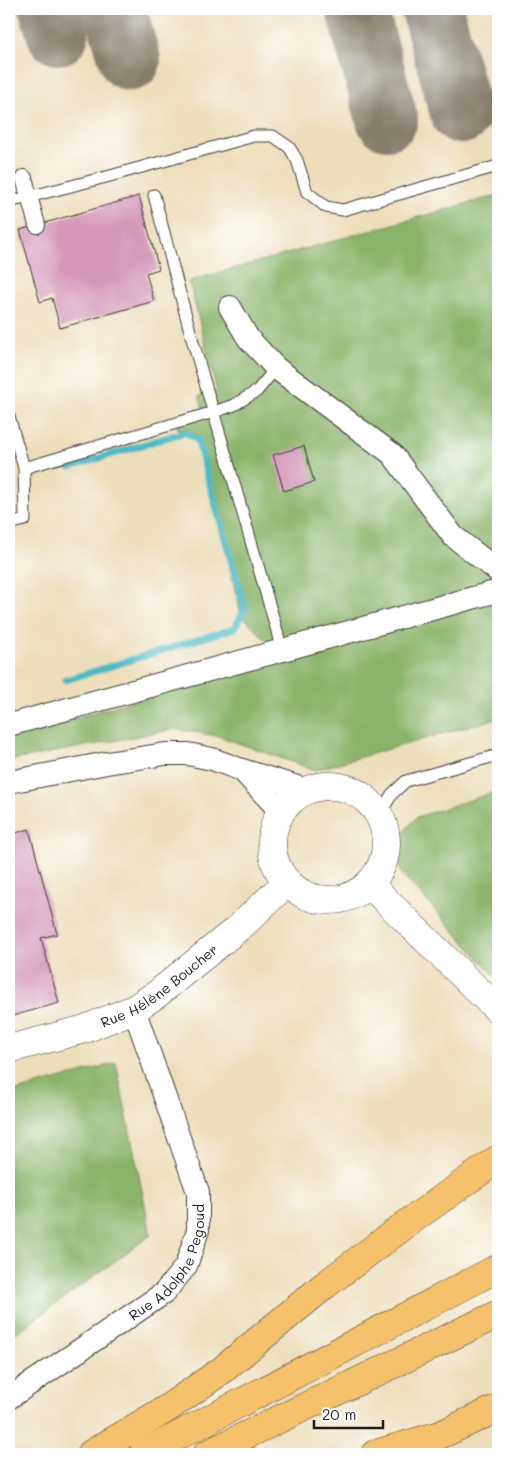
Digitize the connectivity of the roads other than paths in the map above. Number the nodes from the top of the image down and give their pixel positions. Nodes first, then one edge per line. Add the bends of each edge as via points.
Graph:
1 (498, 166) edge
2 (24, 178) dead end
3 (154, 195) dead end
4 (30, 197) junction
5 (9, 202) edge
6 (37, 225) dead end
7 (230, 307) dead end
8 (276, 368) junction
9 (214, 412) junction
10 (9, 416) edge
11 (24, 468) junction
12 (9, 524) edge
13 (498, 571) edge
14 (498, 591) edge
15 (281, 650) junction
16 (9, 725) edge
17 (498, 755) edge
18 (242, 770) junction
19 (9, 782) edge
20 (307, 790) junction
21 (280, 812) junction
22 (379, 815) junction
23 (286, 883) junction
24 (369, 884) junction
25 (134, 1009) junction
26 (498, 1010) edge
27 (9, 1049) edge
28 (498, 1159) edge
29 (497, 1268) edge
30 (498, 1314) edge
31 (9, 1398) edge
32 (498, 1408) edge
33 (91, 1454) edge
34 (143, 1454) edge
35 (207, 1454) edge
36 (375, 1454) edge

1 - 4 lane via 343,210 326,207 307,192 289,146 273,136 254,136
2 - 4 street
3 - 9 lane
4 - 5 lane
4 - 6 street
7 - 8 street via 248,338
8 - 9 lane via 257,391
8 - 13 street via 392,454 453,536
9 - 11 lane
9 - 15 lane
10 - 11 lane
11 - 12 lane via 25,520
14 - 15 street
15 - 16 street
17 - 22 lane via 406,781 392,794
18 - 19 street via 212,758 165,754
18 - 20 street
18 - 21 street
20 - 21 street
20 - 22 street via 324,786 342,787 356,792
21 - 23 street via 272,829 271,848
22 - 24 street via 386,837 385,854 380,870
23 - 24 street via 300,894 318,900 354,895
23 - 25 street, Rue Hélène Boucher via 242,925
24 - 26 street
25 - 27 street, Rue Hélène Boucher via 85,1029
25 - 31 street, Rue Adolphe Pegoud via 198,1192 198,1230 186,1266 164,1292
28 - 33 highway via 325,1285 221,1371 168,1408
29 - 34 highway
30 - 35 highway
32 - 36 highway via 440,1434

